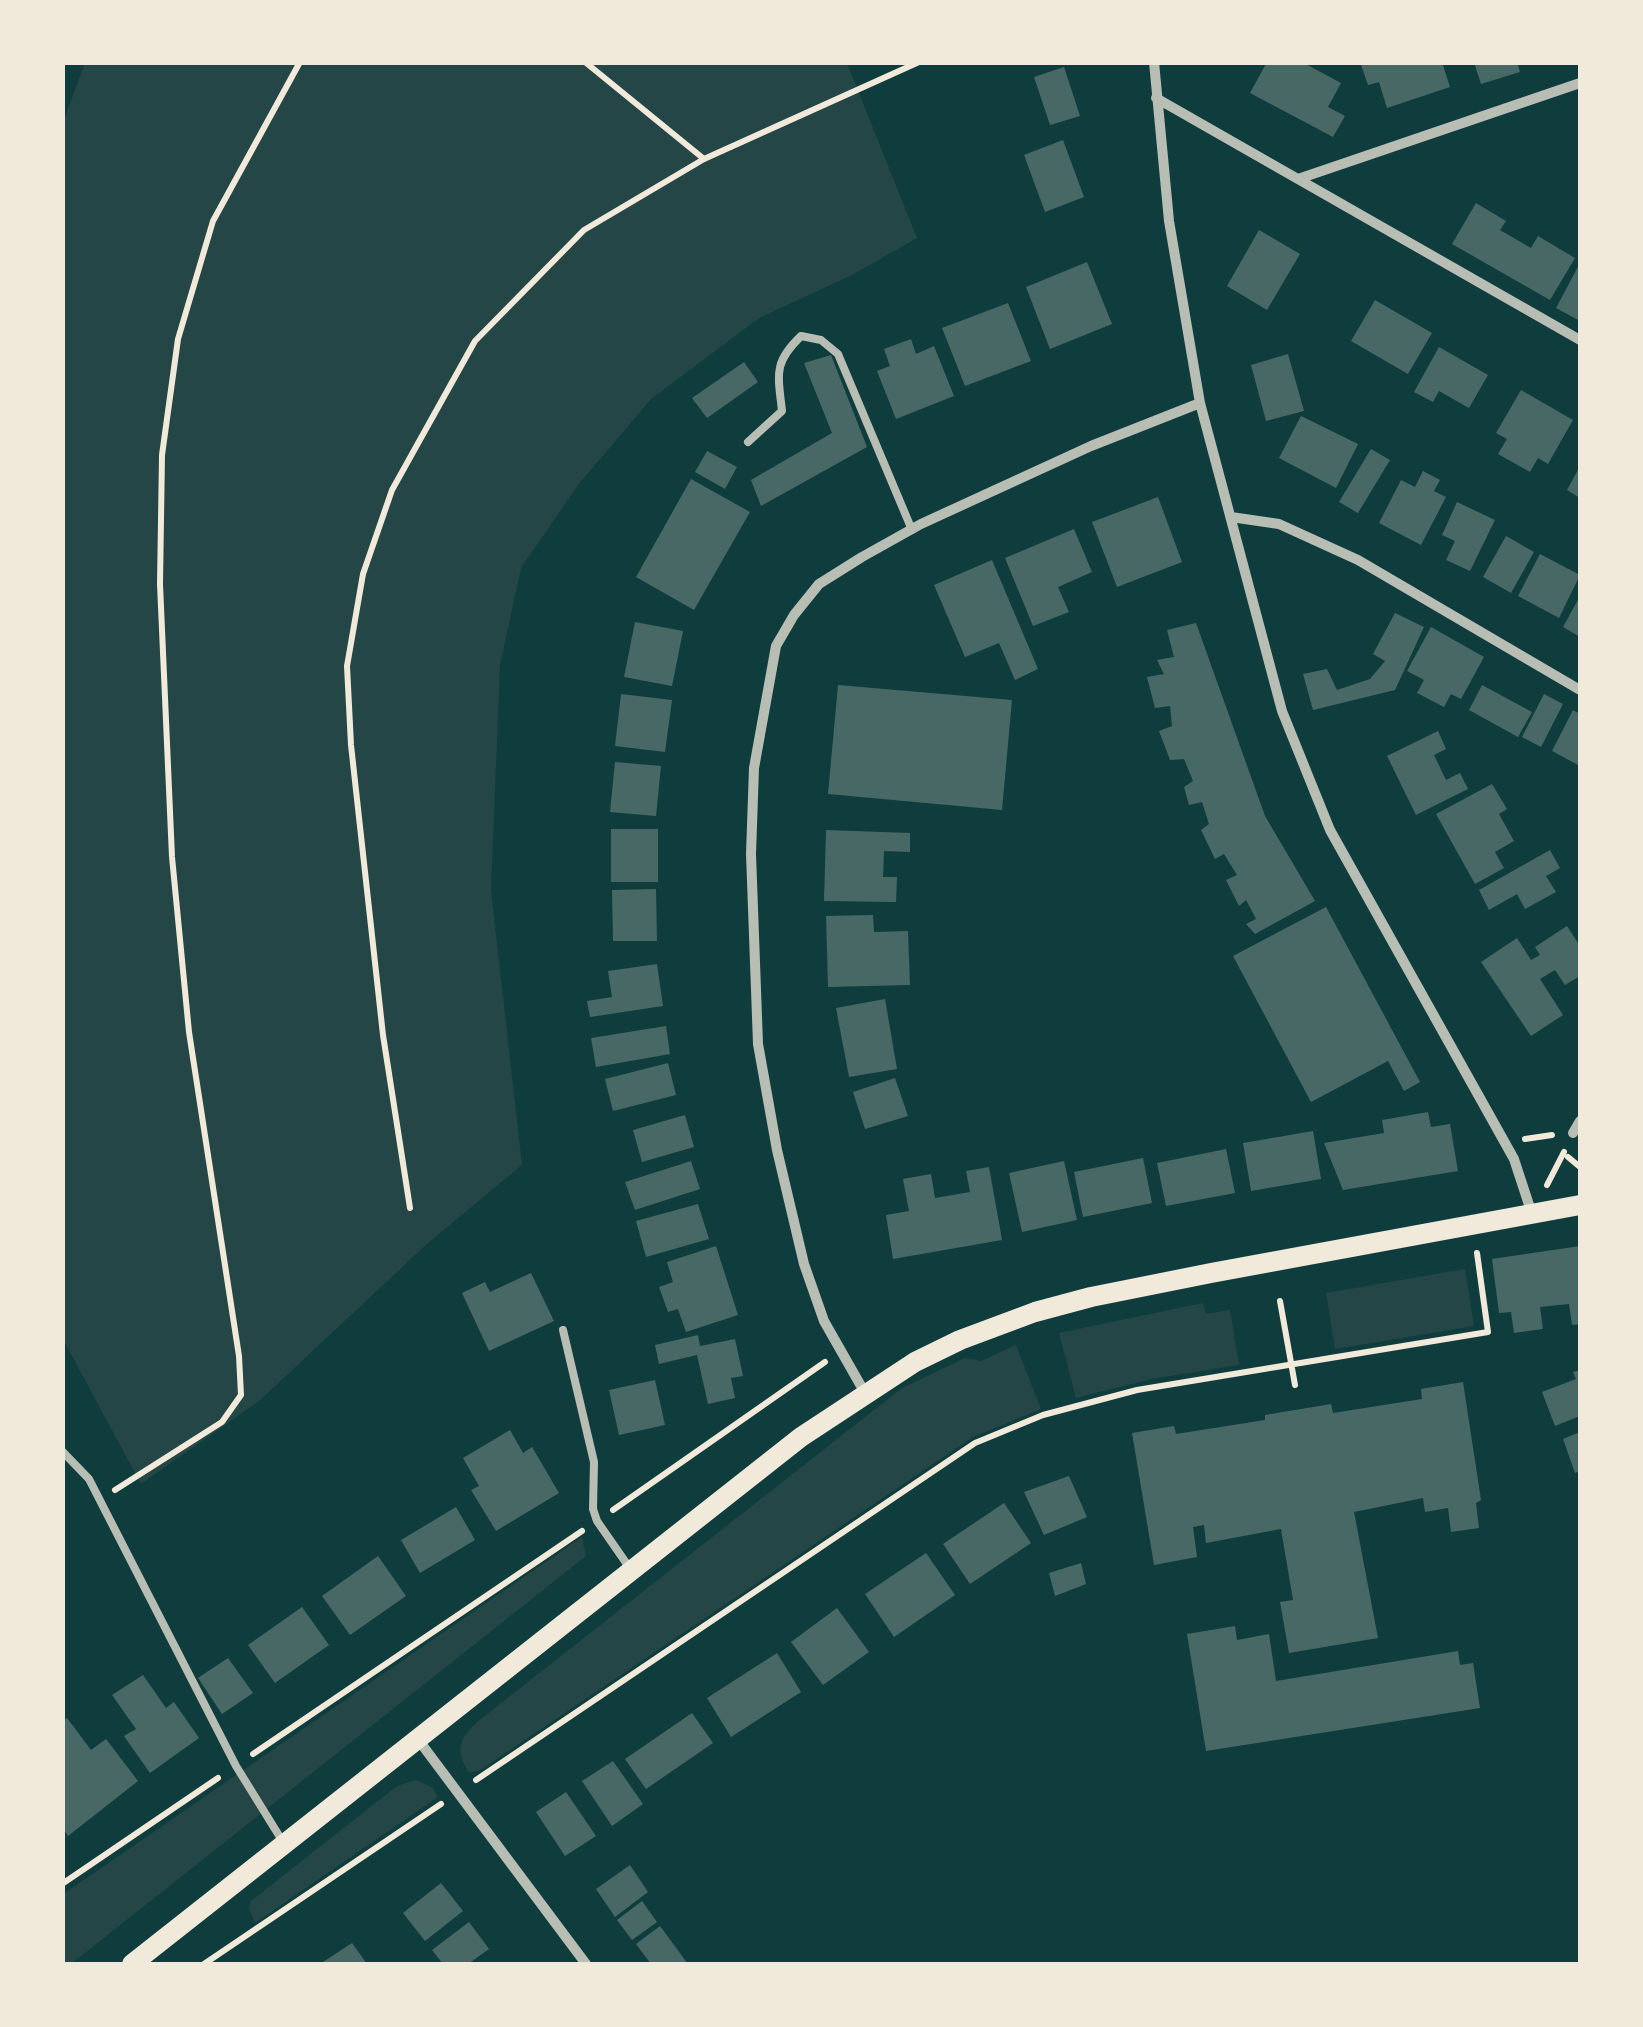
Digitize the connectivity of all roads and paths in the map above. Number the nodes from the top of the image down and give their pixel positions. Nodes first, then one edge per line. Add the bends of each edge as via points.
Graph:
1 (300, 62) edge
2 (585, 62) edge
3 (919, 62) edge
4 (1154, 62) edge
5 (1580, 82) edge
6 (1156, 98) junction
7 (704, 159) junction
8 (1298, 179) junction
9 (1580, 340) edge
10 (1200, 403) junction
11 (748, 442) dead end
12 (1231, 517) junction
13 (912, 530) junction
14 (1580, 690) edge
15 (1580, 1121) edge
16 (1574, 1133) junction
17 (1504, 1141) junction
18 (1580, 1205) edge
19 (410, 1208) dead end
20 (1532, 1214) junction
21 (1477, 1253) dead end
22 (1280, 1301) dead end
23 (563, 1330) dead end
24 (842, 1351) junction
25 (1291, 1365) junction
26 (1294, 1386) dead end
27 (865, 1393) junction
28 (62, 1452) edge
29 (98, 1502) junction
30 (597, 1521) junction
31 (630, 1570) junction
32 (418, 1738) junction
33 (236, 1766) junction
34 (459, 1791) junction
35 (285, 1845) junction
36 (62, 1884) edge
37 (132, 1964) edge
38 (204, 1964) edge
39 (586, 1964) edge

1 - 29 path via 213,221 178,339 162,455 160,584 172,857 188,1032 241,1395 222,1422
2 - 7 path
3 - 7 path
4 - 6 street
5 - 8 street
6 - 8 street
6 - 10 street
7 - 19 path via 584,230 476,341 392,490 363,574 347,666 351,745 383,1036
8 - 9 street
10 - 12 street
10 - 13 street
11 - 13 lane via 782,411 783,354 802,336 821,340 838,354
12 - 14 street via 1279,524 1358,560
12 - 17 street via 1282,711 1330,830
13 - 24 street via 819,584 794,615 776,646 754,768 758,1044 804,1264
15 - 16 street
16 - 17 path
16 - 20 path
17 - 20 street
18 - 20 main road
20 - 27 main road via 1091,1297 997,1324
21 - 25 path via 1488,1332
22 - 25 path
23 - 30 lane via 594,1462
24 - 27 street
24 - 30 path
25 - 26 path
25 - 34 path via 1137,1390 1043,1415 975,1444
27 - 31 main road
28 - 29 lane
29 - 33 lane
30 - 31 lane
30 - 33 path
31 - 32 main road
32 - 34 street
32 - 35 main road
33 - 35 lane
33 - 36 path
34 - 38 path
34 - 39 street
35 - 37 main road

